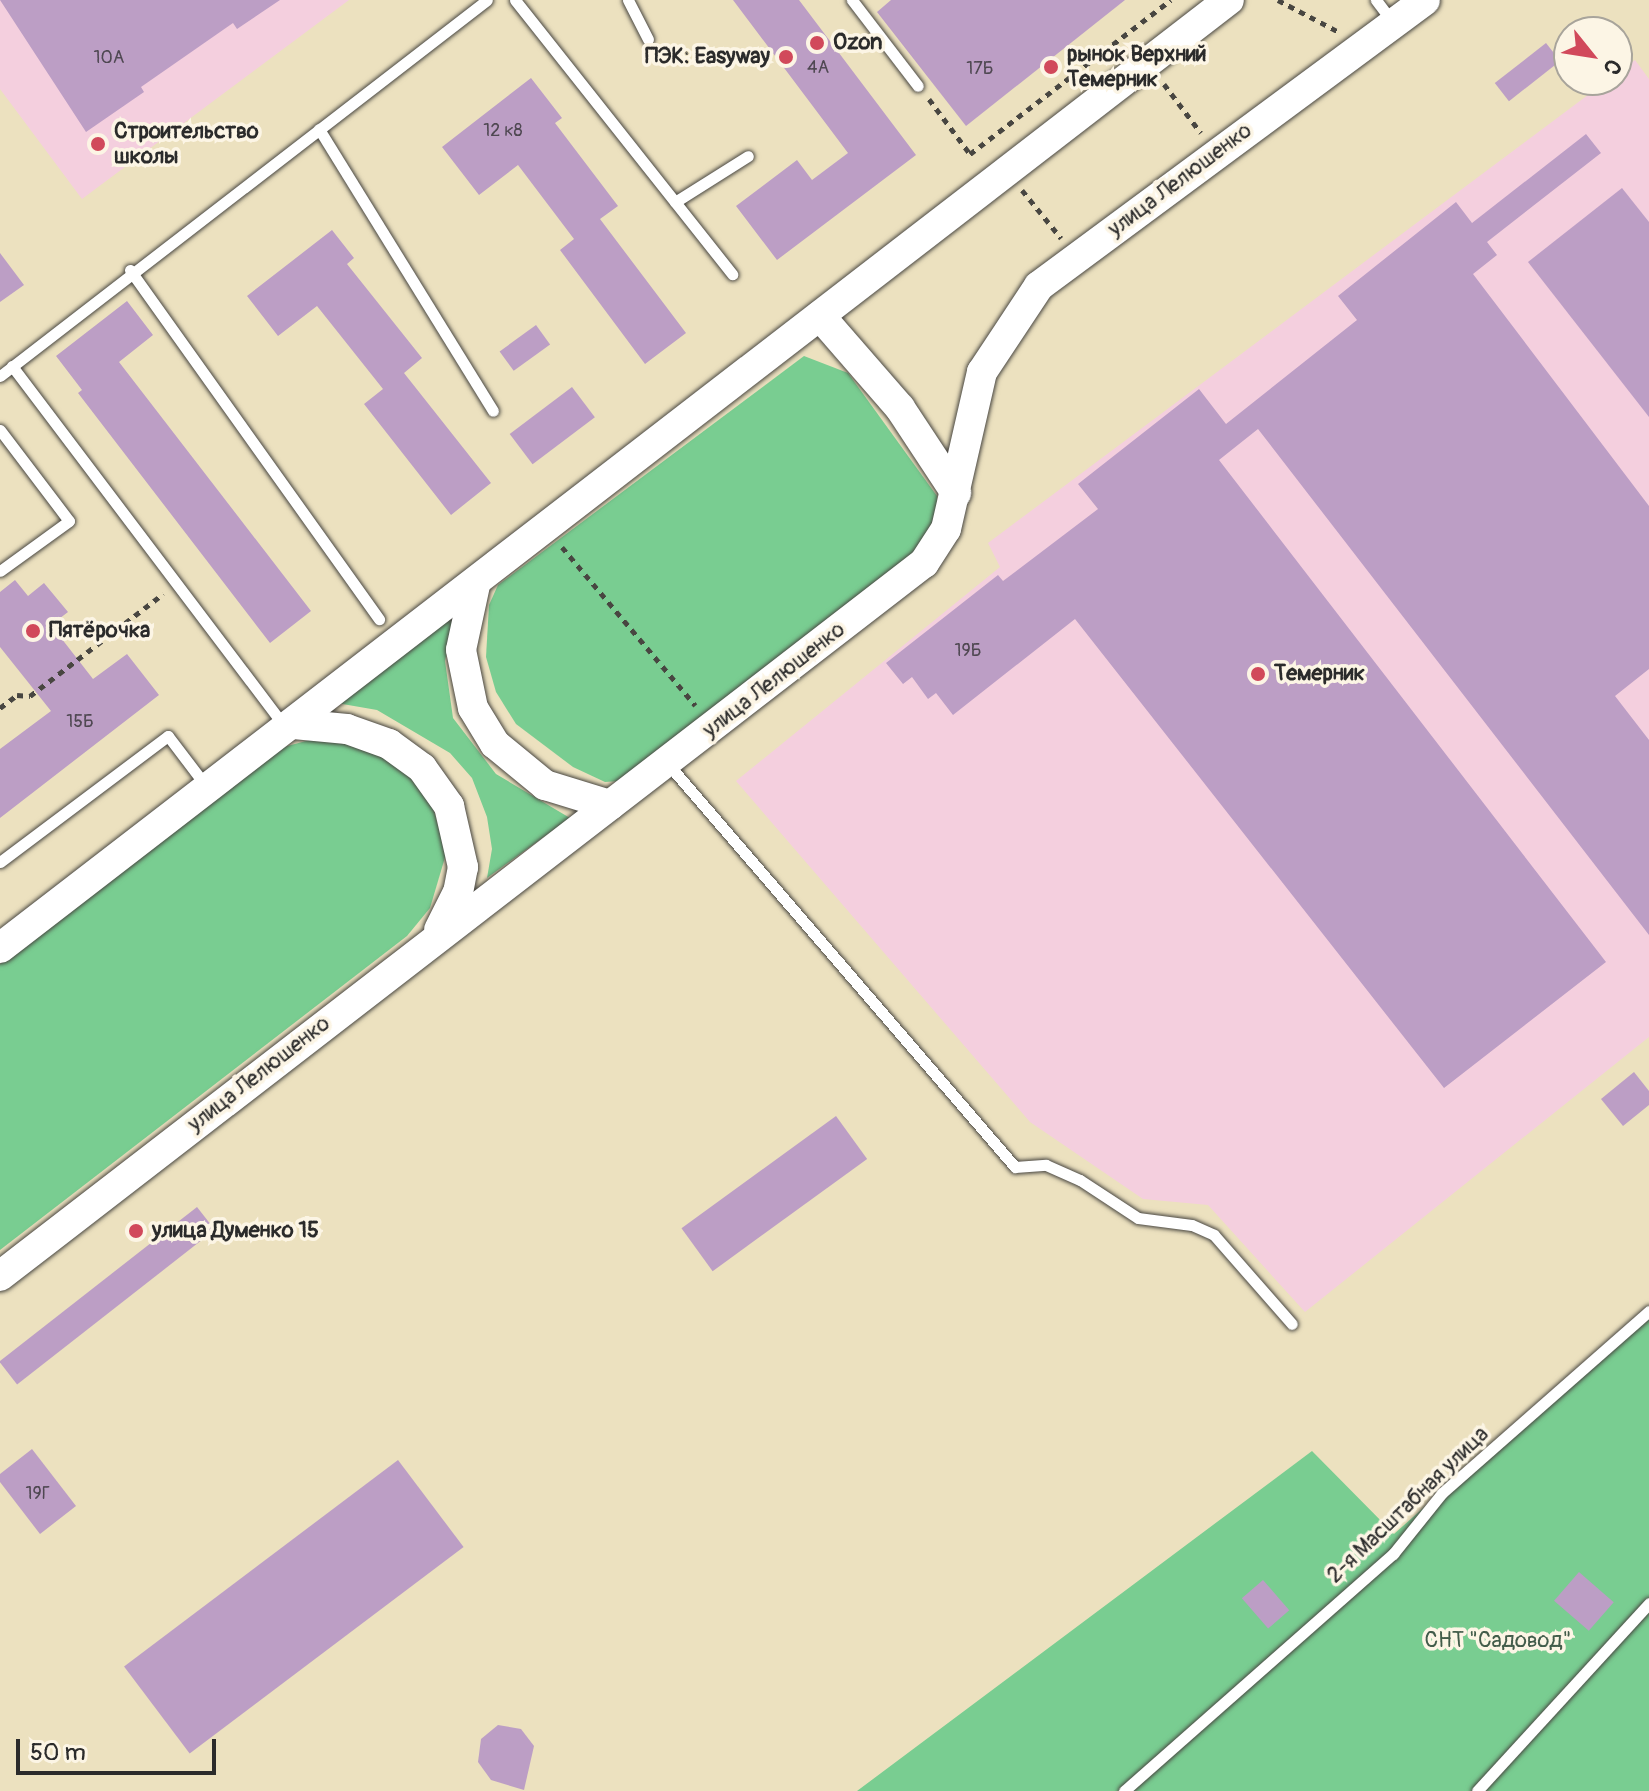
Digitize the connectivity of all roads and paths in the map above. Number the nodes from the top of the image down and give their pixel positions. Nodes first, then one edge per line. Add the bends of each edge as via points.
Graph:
1 (487, 0) edge
2 (515, 0) edge
3 (628, 0) edge
4 (852, 0) edge
5 (1171, 0) edge
6 (1229, 0) edge
7 (1278, 0) edge
8 (1425, 0) edge
9 (1384, 10) edge
10 (648, 39) dead end
11 (1363, 43) junction
12 (1149, 64) junction
13 (918, 86) joint
14 (319, 129) junction
15 (983, 144) junction
16 (1216, 153) junction
17 (748, 156) dead end
18 (1008, 173) junction
19 (675, 202) junction
20 (1077, 257) junction
21 (130, 270) junction
22 (732, 274) dead end
23 (820, 316) junction
24 (12, 366) junction
25 (0, 376) edge
26 (493, 411) dead end
27 (0, 430) edge
28 (956, 493) junction
29 (546, 529) junction
30 (0, 571) edge
31 (176, 584) junction
32 (475, 585) junction
33 (379, 619) dead end
34 (0, 708) edge
35 (290, 727) junction
36 (713, 728) junction
37 (666, 762) junction
38 (208, 789) junction
39 (610, 805) junction
40 (0, 862) edge
41 (437, 935) junction
42 (0, 948) edge
43 (0, 1276) edge
44 (1649, 1311) edge
45 (1292, 1324) dead end
46 (1649, 1603) edge
47 (1124, 1791) edge
48 (1477, 1791) edge

1 - 14 lane
2 - 19 lane
3 - 10 lane
4 - 13 lane
5 - 15 path
6 - 12 street
7 - 11 path
8 - 9 street, улица Лелюшенко
9 - 11 street, улица Лелюшенко
11 - 16 street, улица Лелюшенко
12 - 16 path
12 - 18 street
13 - 15 path via 970,154
14 - 21 lane
14 - 26 lane
15 - 18 path
16 - 20 street, улица Лелюшенко
17 - 19 lane
18 - 20 path
18 - 23 street
19 - 22 lane
20 - 28 street, улица Лелюшенко via 1039,286 982,372
21 - 24 lane
21 - 33 lane
23 - 28 street via 900,408
23 - 29 street
24 - 25 lane
24 - 31 lane
27 - 30 lane via 69,521
28 - 36 street, улица Лелюшенко via 946,529 924,563
29 - 32 street
29 - 36 path
31 - 34 path via 30,696 17,695
31 - 35 lane
32 - 35 street
32 - 39 street via 461,650 473,708 495,744 545,785
35 - 38 street
35 - 41 street via 347,729 389,744 422,768 449,806 463,867 458,892
36 - 37 street, улица Лелюшенко
37 - 39 street, улица Лелюшенко
37 - 45 lane via 1015,1167 1046,1165 1138,1218 1192,1225 1214,1235
38 - 40 lane via 168,736
38 - 42 street
39 - 41 street, улица Лелюшенко
41 - 43 street, улица Лелюшенко
44 - 47 lane, 2-я Масштабная улица via 1442,1493 1393,1554
46 - 48 lane

